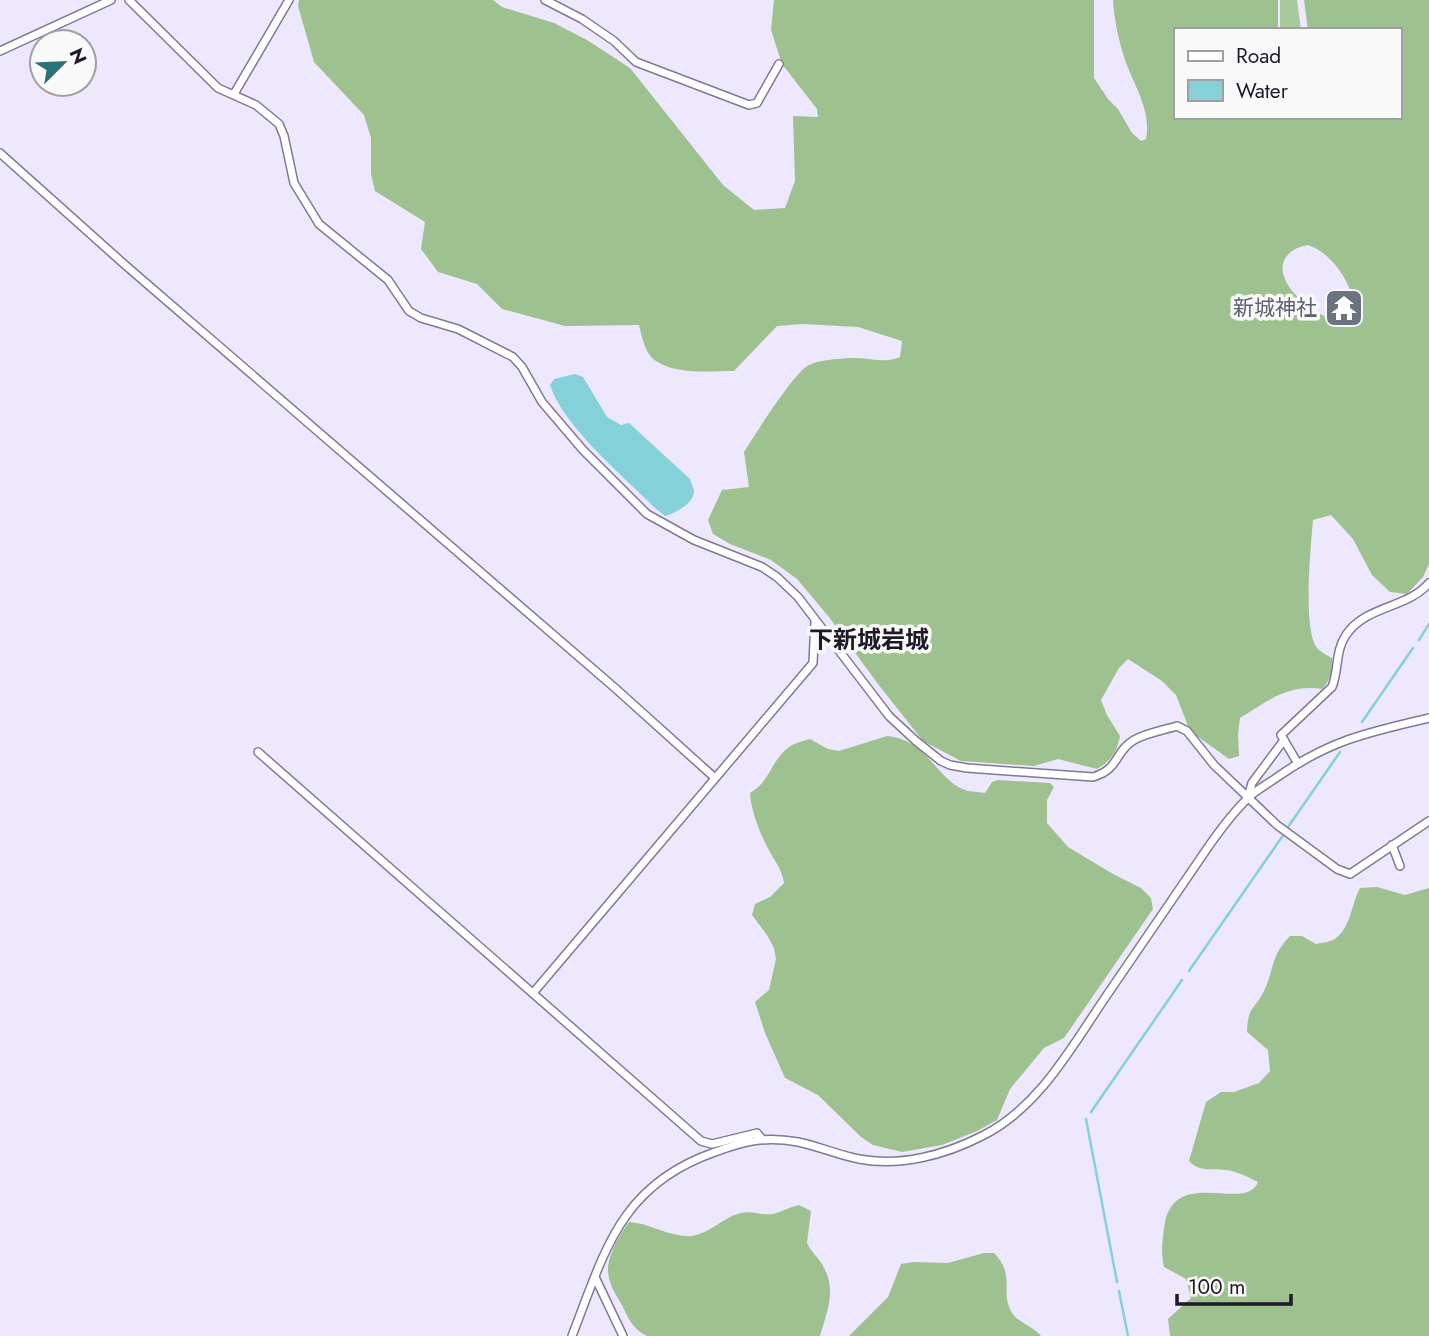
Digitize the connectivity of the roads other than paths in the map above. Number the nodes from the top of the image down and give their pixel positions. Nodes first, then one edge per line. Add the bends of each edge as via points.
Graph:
1 (111, 0) edge
2 (129, 0) edge
3 (289, 0) edge
4 (545, 0) edge
5 (0, 51) edge
6 (779, 64) dead end
7 (234, 94) junction
8 (0, 153) edge
9 (1429, 583) edge
10 (815, 620) junction
11 (1429, 718) edge
12 (1284, 740) junction
13 (258, 752) dead end
14 (1297, 762) junction
15 (715, 778) junction
16 (1248, 797) junction
17 (1429, 821) edge
18 (1392, 845) junction
19 (1401, 866) dead end
20 (533, 993) junction
21 (761, 1138) junction
22 (595, 1277) junction
23 (572, 1336) edge
24 (623, 1336) edge

1 - 5 street
2 - 7 street via 218,88
3 - 7 street
4 - 6 street via 582,19 636,62 749,105 757,103
7 - 10 street via 279,124 294,183 312,215 388,280 408,311 513,357 542,402 647,514 694,540 762,567 777,577
8 - 15 street
9 - 12 street via 1419,595 1372,612 1348,632 1337,657 1332,687 1281,735
10 - 15 street via 813,663
10 - 16 street via 889,716 941,761 967,768 1093,777 1113,766 1134,740 1177,726 1187,731 1213,765
11 - 14 street via 1356,736
12 - 14 street
12 - 16 street via 1252,783
13 - 20 street
14 - 16 street
15 - 20 street
16 - 18 street via 1277,825 1350,874
16 - 21 street via 1226,822 1044,1086 997,1128 958,1147 902,1162 858,1159 800,1142
17 - 18 street
18 - 19 street
20 - 21 street via 701,1141 712,1144 757,1133
21 - 22 street via 701,1157 669,1173 639,1198 611,1236
22 - 23 street
22 - 24 street

